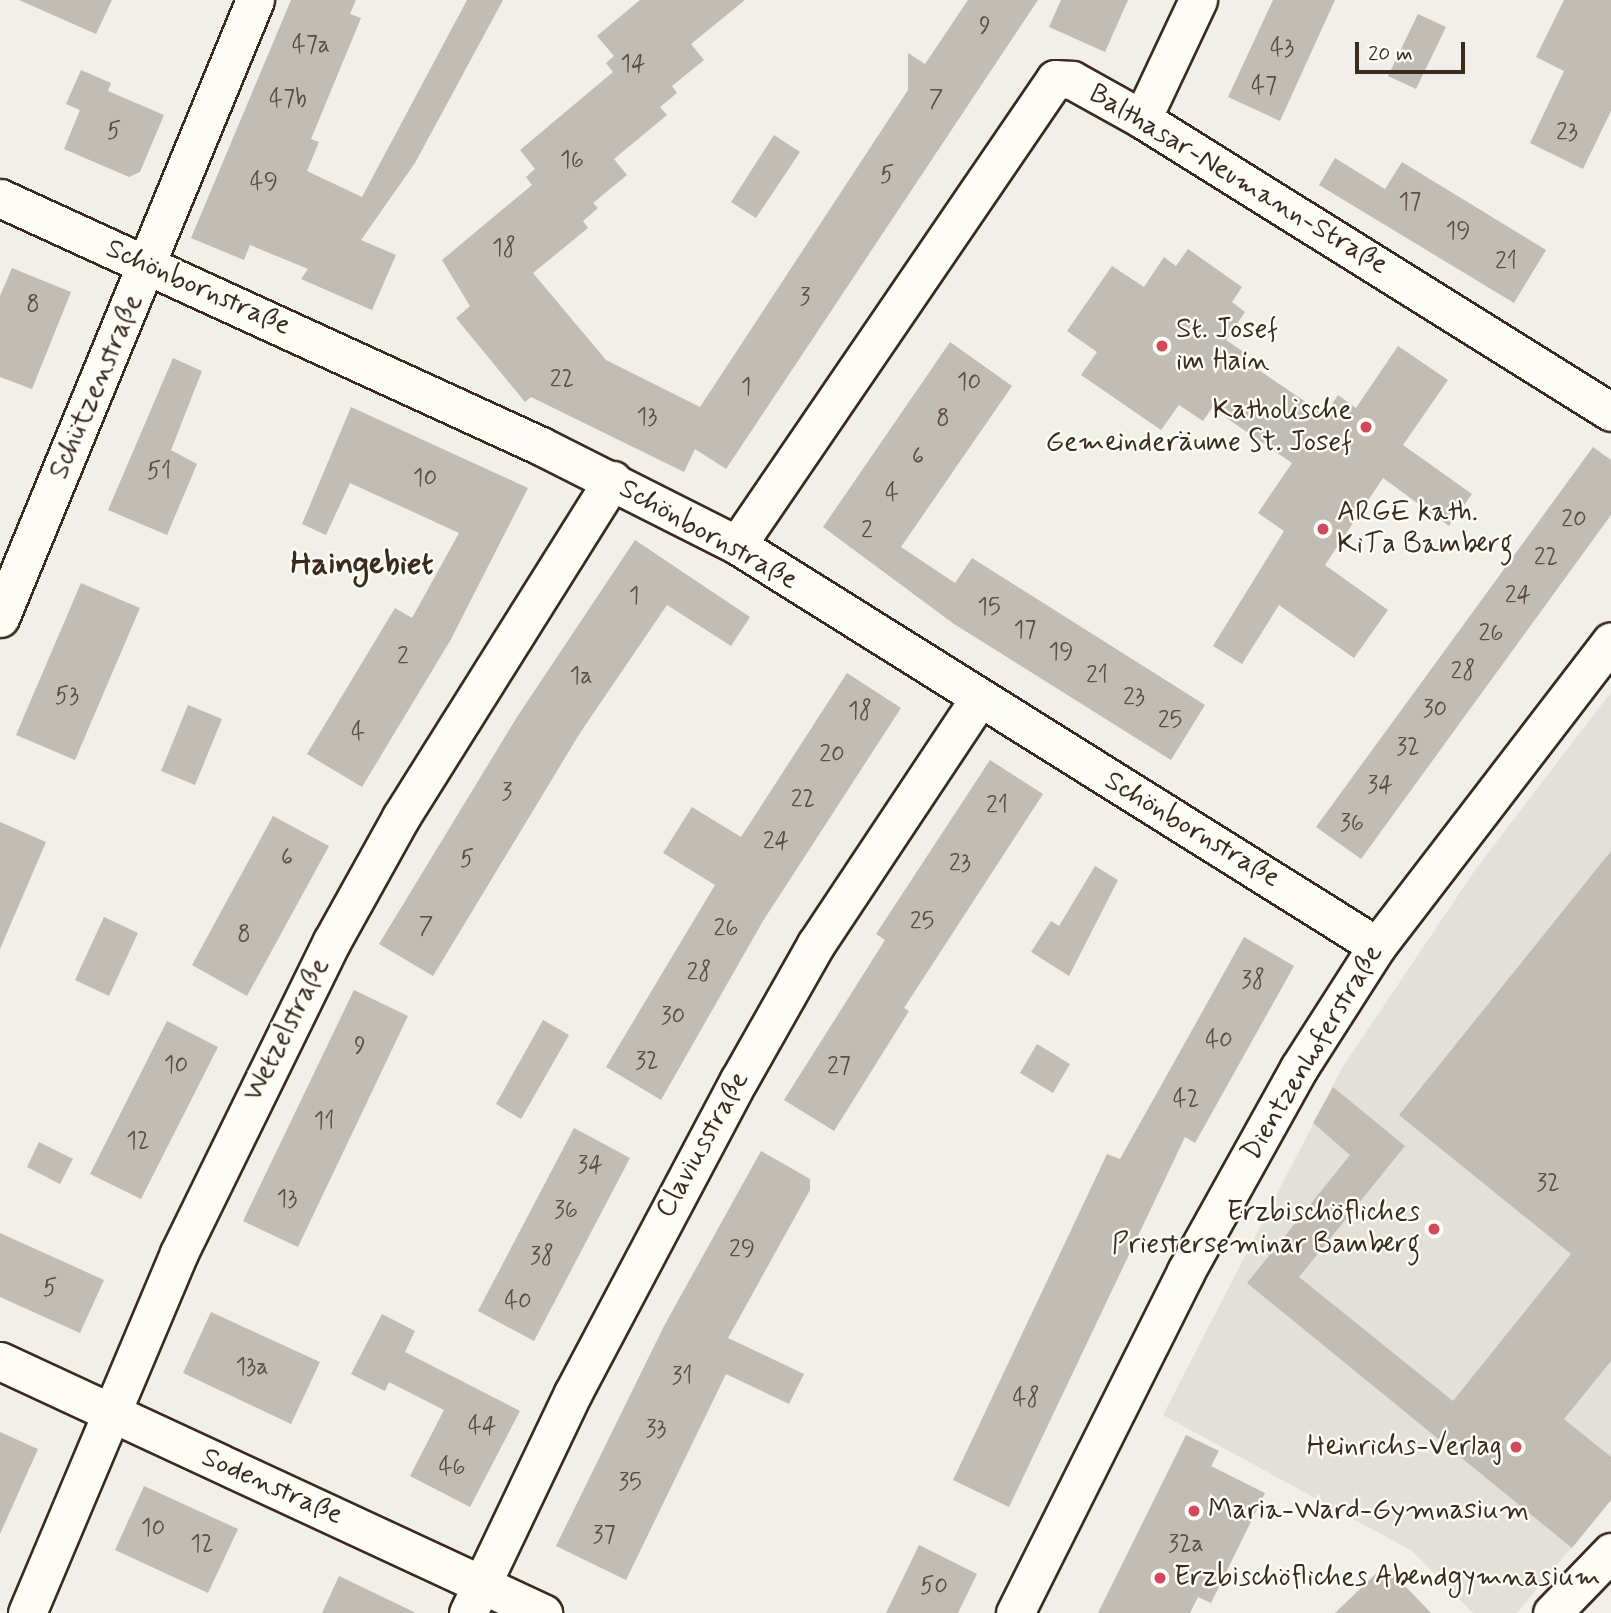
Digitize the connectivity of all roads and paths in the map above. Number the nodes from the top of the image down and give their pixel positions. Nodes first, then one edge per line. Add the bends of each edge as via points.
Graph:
1 (255, 0) edge
2 (1198, 0) edge
3 (1142, 119) junction
4 (0, 198) edge
5 (148, 266) junction
6 (1611, 412) edge
7 (612, 480) junction
8 (737, 545) junction
9 (0, 618) edge
10 (1611, 642) edge
11 (978, 700) junction
12 (1377, 946) junction
13 (0, 1362) edge
14 (109, 1413) junction
15 (1611, 1552) edge
16 (475, 1598) edge
17 (27, 1613) edge
18 (543, 1613) edge
19 (1015, 1613) edge
20 (1552, 1613) edge

1 - 5 street, Schützenstraße
2 - 3 street
3 - 6 street, Balthasar-Neumann-Straße
3 - 8 street, Balthasar-Neumann-Straße via 1072,80 1055,79 1041,93
4 - 5 street, Schönbornstraße
5 - 7 street, Schönbornstraße
5 - 9 street, Schützenstraße
7 - 8 street, Schönbornstraße
7 - 14 street, Wetzelstraße via 401,817 332,941 248,1107
8 - 11 street, Schönbornstraße
10 - 12 street, Dientzenhoferstraße
11 - 12 street, Schönbornstraße
11 - 16 street, Claviusstraße via 816,944 745,1068 573,1393
12 - 19 street, Dientzenhoferstraße via 1299,1068 1186,1271
13 - 14 street, Sodenstraße
14 - 16 street, Sodenstraße
14 - 17 street, Wetzelstraße
15 - 20 street
16 - 18 street, Sodenstraße

